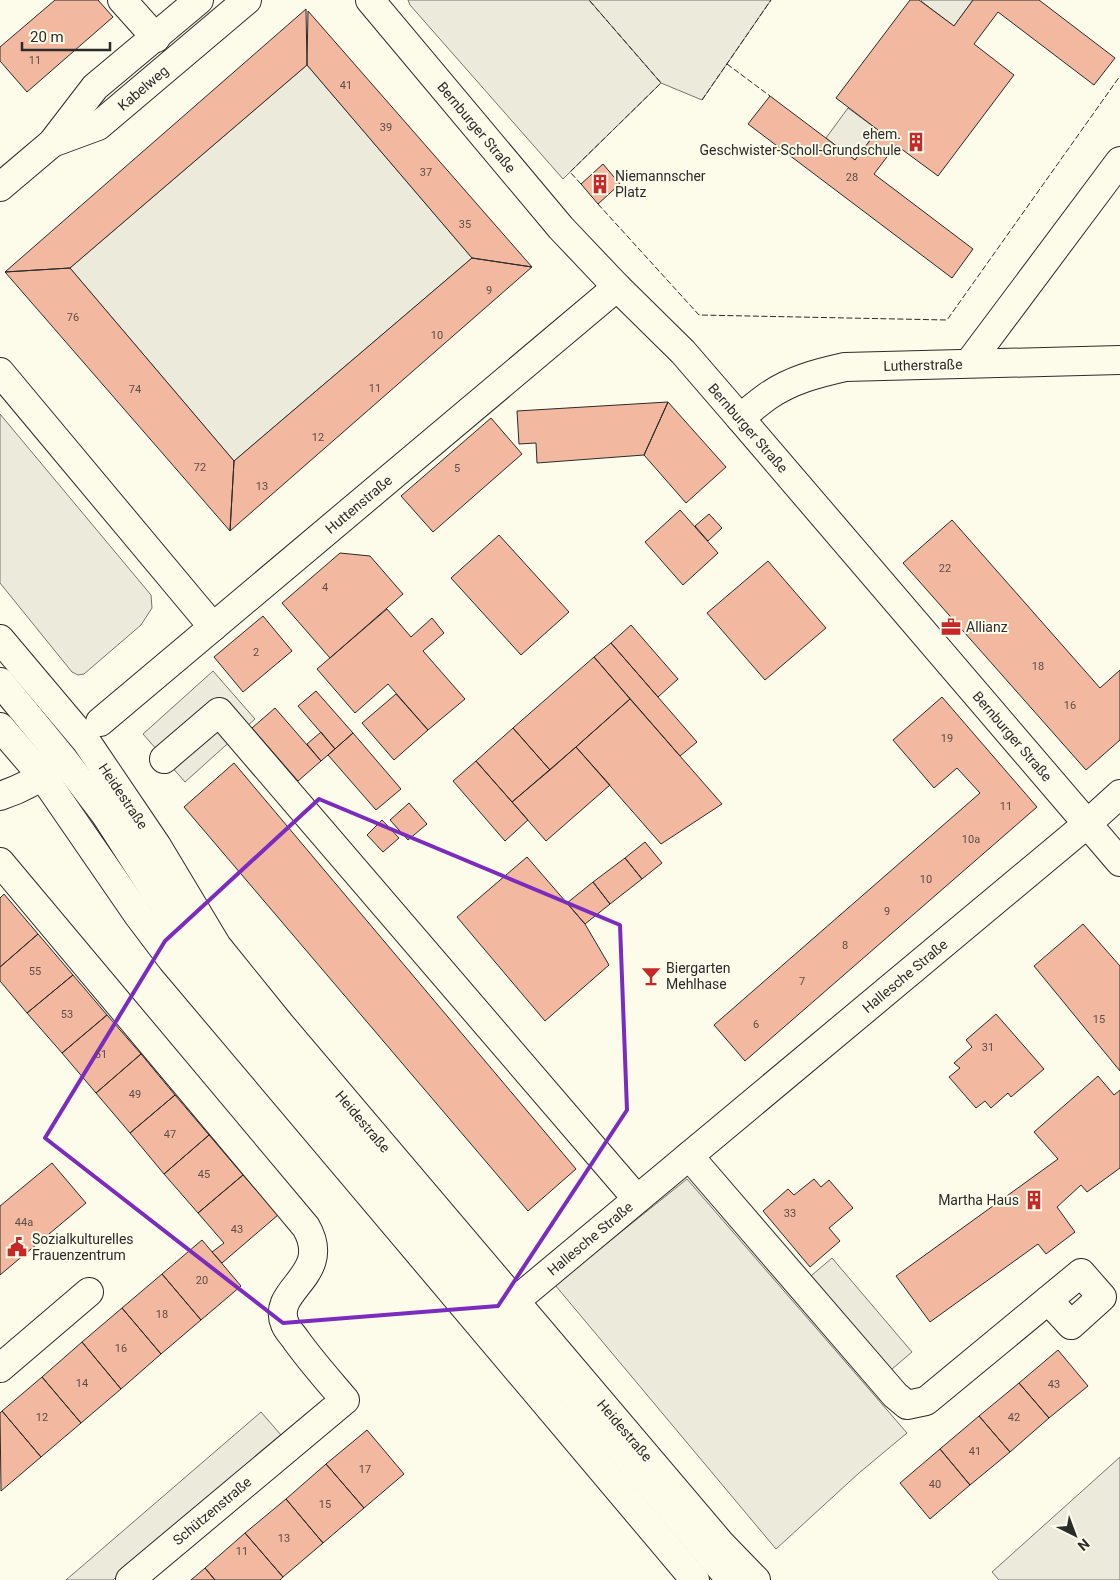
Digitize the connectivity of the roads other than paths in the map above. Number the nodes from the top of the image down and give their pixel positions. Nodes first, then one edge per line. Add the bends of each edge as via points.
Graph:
1 (122, 0) edge
2 (199, 0) edge
3 (247, 0) edge
4 (370, 0) edge
5 (156, 38) junction
6 (52, 143) junction
7 (1120, 161) edge
8 (0, 186) edge
9 (617, 287) junction
10 (1120, 360) edge
11 (969, 363) junction
12 (0, 372) edge
13 (740, 418) junction
14 (213, 627) junction
15 (0, 639) edge
16 (0, 682) edge
17 (0, 705) edge
18 (0, 727) edge
19 (93, 732) junction
20 (164, 759) dead end
21 (54, 768) junction
22 (1120, 794) edge
23 (0, 796) edge
24 (1087, 824) junction
25 (0, 862) edge
26 (1120, 862) edge
27 (689, 1156) junction
28 (637, 1199) junction
29 (89, 1292) dead end
30 (1048, 1300) dead end
31 (514, 1302) junction
32 (0, 1368) edge
33 (130, 1580) edge
34 (695, 1580) edge
35 (714, 1580) edge
36 (730, 1580) edge
37 (756, 1580) edge

1 - 5 street
2 - 5 street, Kabelweg
3 - 6 street, Kabelweg via 98,126
4 - 9 street, Bernburger Straße via 561,228
5 - 6 street, Kabelweg via 95,87
6 - 8 street, Kabelweg
7 - 11 street
9 - 13 street, Bernburger Straße via 683,352
9 - 14 street, Huttenstraße
10 - 11 street, Lutherstraße
11 - 13 street, Lutherstraße via 845,367 816,373 769,395
12 - 14 street
13 - 24 street, Bernburger Straße
14 - 19 street, Huttenstraße
15 - 19 street, Heidestraße
16 - 21 street
17 - 21 street
18 - 21 street
19 - 21 street, Huttenstraße
19 - 31 street, Heidestraße via 217,946
20 - 28 street via 219,712
21 - 23 street, Huttenstraße via 30,786
21 - 34 street via 138,915 172,960
21 - 35 street via 191,961
21 - 36 street via 105,814 192,942
22 - 24 street, Hallesche Straße
24 - 26 street, Bernburger Straße
24 - 27 street, Hallesche Straße
25 - 33 street, Schützenstraße via 306,1227 313,1238 314,1254 306,1275 286,1300 284,1324 345,1400
27 - 28 street, Hallesche Straße
27 - 30 street via 907,1405 926,1401
28 - 31 street, Hallesche Straße
29 - 32 street
31 - 37 street, Heidestraße via 721,1544

